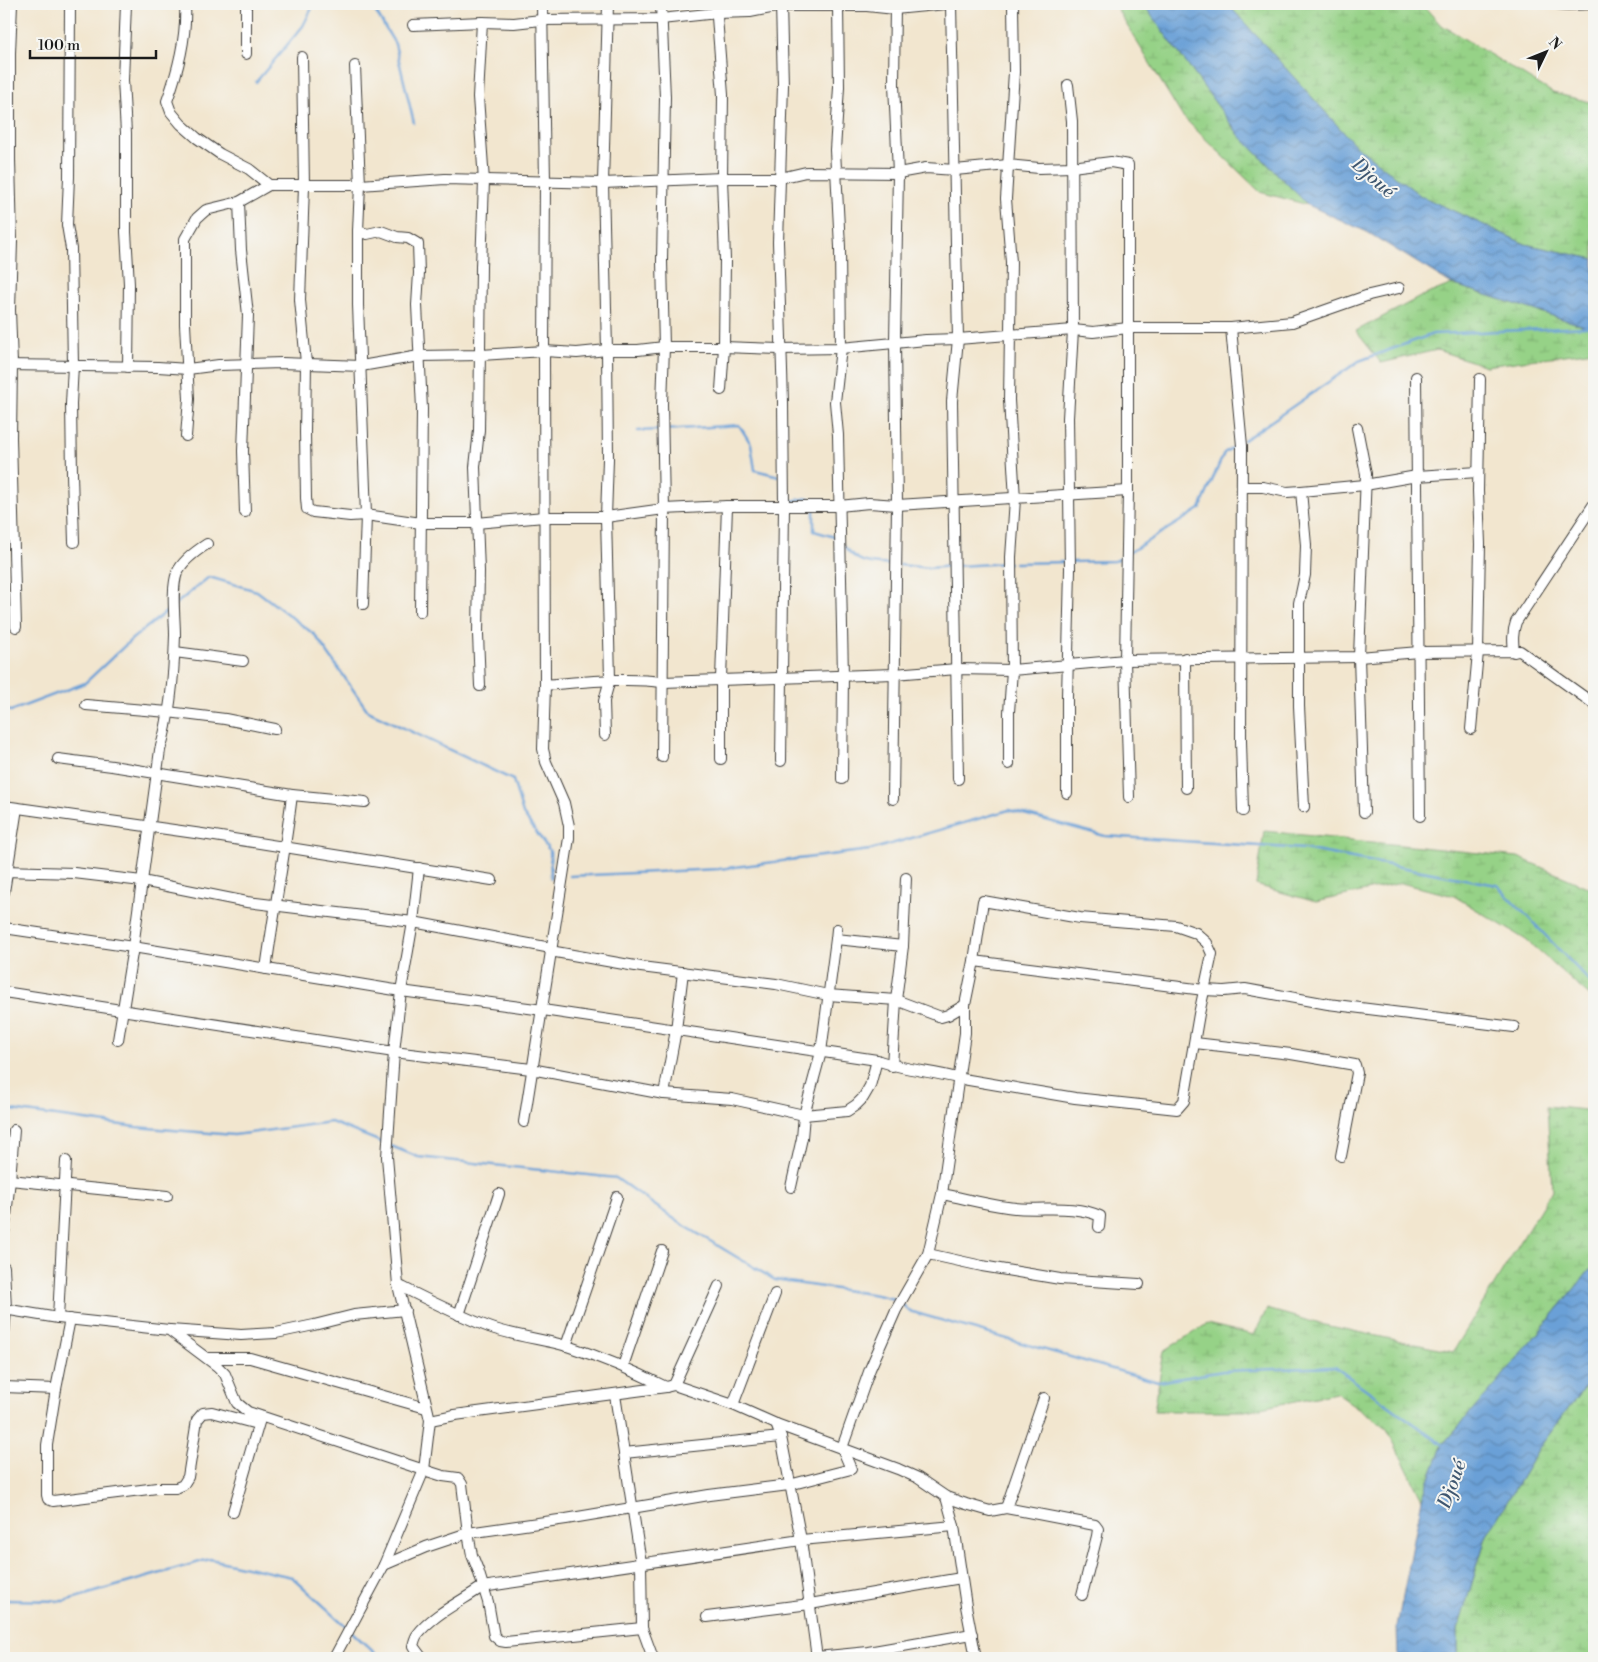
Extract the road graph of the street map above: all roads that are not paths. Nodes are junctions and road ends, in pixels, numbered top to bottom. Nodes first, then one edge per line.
1 (12, 4) edge
2 (70, 4) edge
3 (126, 4) edge
4 (186, 4) edge
5 (246, 4) edge
6 (542, 4) edge
7 (608, 4) edge
8 (661, 4) edge
9 (946, 4) edge
10 (951, 4) edge
11 (1013, 4) edge
12 (1556, 4) edge
13 (1594, 4) edge
14 (781, 5) edge
15 (838, 5) edge
16 (895, 6) edge
17 (717, 8) edge
18 (661, 19) junction
19 (541, 20) junction
20 (608, 20) junction
21 (482, 22) junction
22 (413, 25) dead end
23 (246, 54) dead end
24 (302, 57) dead end
25 (356, 66) dead end
26 (1068, 85) dead end
27 (1008, 165) junction
28 (1072, 167) junction
29 (955, 170) junction
30 (835, 173) junction
31 (898, 173) junction
32 (722, 178) junction
33 (780, 178) junction
34 (664, 180) junction
35 (484, 181) junction
36 (545, 181) junction
37 (604, 183) junction
38 (269, 185) junction
39 (360, 185) junction
40 (304, 186) junction
41 (239, 202) junction
42 (358, 231) junction
43 (1399, 288) dead end
44 (1128, 328) junction
45 (1232, 328) junction
46 (1073, 330) junction
47 (1010, 335) junction
48 (958, 339) junction
49 (895, 342) junction
50 (664, 347) junction
51 (724, 347) junction
52 (841, 348) junction
53 (780, 349) junction
54 (607, 350) junction
55 (544, 351) junction
56 (481, 355) junction
57 (419, 356) junction
58 (306, 363) junction
59 (8, 364) edge
60 (73, 365) junction
61 (246, 365) junction
62 (361, 366) junction
63 (128, 367) junction
64 (188, 369) junction
65 (1416, 377) dead end
66 (1480, 379) dead end
67 (721, 390) dead end
68 (1357, 428) dead end
69 (186, 436) dead end
70 (1478, 472) junction
71 (1417, 476) junction
72 (1364, 485) junction
73 (1242, 487) junction
74 (1128, 491) junction
75 (1301, 491) junction
76 (1068, 496) junction
77 (1015, 499) junction
78 (955, 502) junction
79 (1594, 504) edge
80 (897, 505) junction
81 (727, 506) junction
82 (839, 506) junction
83 (784, 507) junction
84 (664, 509) junction
85 (245, 512) dead end
86 (366, 515) junction
87 (544, 517) junction
88 (606, 517) junction
89 (421, 523) junction
90 (476, 523) junction
91 (74, 542) dead end
92 (207, 544) dead end
93 (363, 604) dead end
94 (420, 612) dead end
95 (16, 627) dead end
96 (175, 652) junction
97 (1418, 652) junction
98 (1478, 652) junction
99 (1514, 652) junction
100 (1359, 657) junction
101 (1185, 658) junction
102 (1299, 658) junction
103 (1242, 659) junction
104 (1125, 660) junction
105 (243, 661) dead end
106 (1068, 666) junction
107 (957, 669) junction
108 (1012, 670) junction
109 (894, 674) junction
110 (842, 675) junction
111 (781, 677) junction
112 (721, 678) junction
113 (610, 679) junction
114 (663, 682) junction
115 (546, 685) junction
116 (480, 686) dead end
117 (1594, 704) edge
118 (86, 705) dead end
119 (168, 712) junction
120 (275, 729) dead end
121 (1471, 729) dead end
122 (605, 735) dead end
123 (662, 757) dead end
124 (58, 759) dead end
125 (720, 759) dead end
126 (781, 761) dead end
127 (1009, 764) dead end
128 (157, 774) junction
129 (842, 779) dead end
130 (958, 779) dead end
131 (1186, 788) dead end
132 (1067, 793) dead end
133 (292, 795) junction
134 (1129, 797) dead end
135 (893, 799) dead end
136 (365, 802) dead end
137 (4, 806) edge
138 (1304, 807) dead end
139 (17, 808) junction
140 (1243, 811) dead end
141 (1364, 812) dead end
142 (1420, 816) dead end
143 (150, 828) junction
144 (286, 848) junction
145 (419, 868) junction
146 (5, 871) edge
147 (906, 878) dead end
148 (492, 880) dead end
149 (142, 881) junction
150 (4, 892) edge
151 (275, 906) junction
152 (413, 922) junction
153 (4, 928) edge
154 (903, 946) junction
155 (133, 947) junction
156 (551, 949) junction
157 (974, 961) junction
158 (266, 969) junction
159 (683, 972) junction
160 (1204, 990) junction
161 (402, 991) junction
162 (4, 992) edge
163 (828, 995) junction
164 (896, 1000) junction
165 (965, 1005) junction
166 (122, 1010) junction
167 (543, 1010) junction
168 (1514, 1027) dead end
169 (676, 1030) junction
170 (118, 1040) dead end
171 (1195, 1043) junction
172 (394, 1052) junction
173 (821, 1052) junction
174 (877, 1060) junction
175 (892, 1066) junction
176 (531, 1069) junction
177 (958, 1078) junction
178 (664, 1094) junction
179 (804, 1115) junction
180 (524, 1122) dead end
181 (14, 1130) dead end
182 (1341, 1156) dead end
183 (66, 1161) dead end
184 (10, 1180) junction
185 (64, 1187) junction
186 (791, 1187) dead end
187 (499, 1194) dead end
188 (942, 1194) junction
189 (166, 1196) dead end
190 (617, 1197) dead end
191 (1099, 1227) dead end
192 (4, 1233) edge
193 (662, 1251) dead end
194 (928, 1254) junction
195 (4, 1267) edge
196 (1139, 1284) dead end
197 (398, 1285) junction
198 (719, 1286) dead end
199 (775, 1294) dead end
200 (5, 1309) edge
201 (405, 1310) junction
202 (459, 1315) junction
203 (58, 1318) junction
204 (70, 1320) junction
205 (169, 1330) junction
206 (4, 1333) edge
207 (566, 1346) junction
208 (208, 1358) junction
209 (623, 1366) junction
210 (670, 1386) junction
211 (4, 1387) edge
212 (56, 1388) junction
213 (615, 1395) junction
214 (1044, 1398) dead end
215 (733, 1405) junction
216 (426, 1408) junction
217 (259, 1420) junction
218 (430, 1420) junction
219 (776, 1424) junction
220 (781, 1437) junction
221 (842, 1448) junction
222 (624, 1453) junction
223 (424, 1470) junction
224 (789, 1485) junction
225 (946, 1497) junction
226 (633, 1508) junction
227 (1006, 1508) junction
228 (233, 1512) dead end
229 (954, 1526) junction
230 (468, 1534) junction
231 (801, 1540) junction
232 (641, 1563) junction
233 (384, 1565) junction
234 (961, 1578) junction
235 (482, 1587) junction
236 (1082, 1595) dead end
237 (810, 1604) junction
238 (707, 1617) dead end
239 (642, 1628) junction
240 (972, 1634) junction
241 (868, 1655) edge
242 (817, 1657) edge
243 (334, 1658) edge
244 (422, 1658) edge
245 (653, 1658) edge
246 (976, 1658) edge

1 - 59 street
2 - 60 street
3 - 63 street
4 - 38 street
5 - 23 street
6 - 19 street
7 - 20 street
8 - 18 street
9 - 16 street
10 - 29 street
11 - 27 street
12 - 13 street
14 - 15 street
14 - 17 street
14 - 33 street
15 - 16 street
15 - 30 street
16 - 31 street
17 - 18 street
17 - 32 street
18 - 20 street
18 - 34 street
19 - 20 street
19 - 21 street
19 - 36 street
20 - 37 street
21 - 22 street
21 - 35 street
24 - 40 street
25 - 39 street
26 - 28 street
27 - 28 street
27 - 29 street
27 - 47 street
28 - 44 street
28 - 46 street
29 - 31 street
29 - 48 street
30 - 31 street
30 - 33 street
30 - 52 street
31 - 49 street
32 - 33 street
32 - 34 street
32 - 51 street
33 - 53 street
34 - 37 street
34 - 50 street
35 - 36 street
35 - 39 street
35 - 56 street
36 - 37 street
36 - 55 street
37 - 54 street
38 - 40 street
38 - 41 street
39 - 40 street
39 - 42 street
40 - 58 street
41 - 61 street
41 - 64 street
42 - 57 street
42 - 62 street
43 - 45 street
44 - 45 street
44 - 46 street
44 - 74 street
45 - 73 street
46 - 47 street
46 - 76 street
47 - 48 street
47 - 77 street
48 - 49 street
48 - 78 street
49 - 52 street
49 - 80 street
50 - 51 street
50 - 54 street
50 - 84 street
51 - 53 street
51 - 67 street
52 - 53 street
52 - 82 street
53 - 83 street
54 - 55 street
54 - 88 street
55 - 56 street
55 - 87 street
56 - 57 street
56 - 90 street
57 - 62 street
57 - 89 street
58 - 61 street
58 - 62 street
58 - 86 street
59 - 60 street
59 - 95 street
60 - 63 street
60 - 91 street
61 - 64 street
61 - 85 street
62 - 86 street
63 - 64 street
64 - 69 street
65 - 71 street
66 - 70 street
68 - 72 street
70 - 71 street
70 - 98 street
71 - 72 street
71 - 97 street
72 - 75 street
72 - 100 street
73 - 75 street
73 - 103 street
74 - 76 street
74 - 104 street
75 - 102 street
76 - 77 street
76 - 106 street
77 - 78 street
77 - 108 street
78 - 80 street
78 - 107 street
79 - 99 street
80 - 82 street
80 - 109 street
81 - 83 street
81 - 84 street
81 - 112 street
82 - 83 street
82 - 110 street
83 - 111 street
84 - 88 street
84 - 114 street
86 - 89 street
86 - 93 street
87 - 88 street
87 - 90 street
87 - 115 street
88 - 113 street
89 - 90 street
89 - 94 street
90 - 116 street
92 - 96 street
96 - 105 street
96 - 119 street
97 - 98 street
97 - 100 street
97 - 142 street
98 - 99 street
98 - 121 street
99 - 117 street
100 - 102 street
100 - 141 street
101 - 103 street
101 - 104 street
101 - 131 street
102 - 103 street
102 - 138 street
103 - 140 street
104 - 106 street
104 - 134 street
106 - 108 street
106 - 132 street
107 - 108 street
107 - 109 street
107 - 130 street
108 - 127 street
109 - 110 street
109 - 135 street
110 - 111 street
110 - 129 street
111 - 112 street
111 - 126 street
112 - 114 street
112 - 125 street
113 - 114 street
113 - 115 street
113 - 122 street
114 - 123 street
115 - 156 street
118 - 119 street
119 - 120 street
119 - 128 street
124 - 128 street
128 - 133 street
128 - 143 street
133 - 136 street
133 - 144 street
137 - 139 street
139 - 143 street
139 - 146 street
143 - 144 street
143 - 149 street
144 - 145 street
144 - 151 street
145 - 148 street
145 - 152 street
146 - 149 street
146 - 150 street
147 - 154 street
149 - 151 street
149 - 155 street
151 - 152 street
151 - 158 street
152 - 156 street
152 - 161 street
153 - 155 street
154 - 163 street
154 - 164 street
155 - 158 street
155 - 166 street
156 - 159 street
156 - 167 street
157 - 160 street
157 - 160 street
157 - 165 street
158 - 161 street
159 - 163 street
159 - 169 street
160 - 168 street
160 - 171 street
161 - 167 street
161 - 172 street
162 - 166 street
163 - 164 street
163 - 173 street
164 - 165 street
164 - 175 street
165 - 177 street
166 - 170 street
166 - 172 street
167 - 169 street
167 - 176 street
169 - 173 street
169 - 178 street
171 - 177 street
171 - 182 street
172 - 176 street
172 - 197 street
173 - 174 street
173 - 179 street
174 - 175 street
174 - 179 street
175 - 177 street
176 - 178 street
176 - 180 street
177 - 188 street
178 - 179 street
179 - 186 street
181 - 184 street
183 - 185 street
184 - 185 street
184 - 192 street
185 - 189 street
185 - 203 street
187 - 202 street
188 - 191 street
188 - 194 street
190 - 207 street
193 - 209 street
194 - 196 street
194 - 221 street
195 - 200 street
197 - 201 street
197 - 202 street
198 - 210 street
199 - 215 street
200 - 203 street
200 - 206 street
201 - 205 street
201 - 216 street
202 - 207 street
203 - 204 street
204 - 205 street
204 - 212 street
205 - 208 street
207 - 209 street
208 - 216 street
208 - 217 street
209 - 210 street
210 - 213 street
210 - 215 street
211 - 212 street
212 - 217 street
213 - 218 street
213 - 222 street
214 - 227 street
215 - 219 street
216 - 218 street
217 - 223 street
217 - 228 street
218 - 223 street
219 - 220 street
219 - 221 street
220 - 222 street
220 - 224 street
221 - 224 street
221 - 225 street
222 - 226 street
223 - 230 street
223 - 233 street
224 - 226 street
224 - 231 street
225 - 227 street
225 - 229 street
226 - 230 street
226 - 232 street
227 - 236 street
229 - 231 street
229 - 234 street
230 - 233 street
230 - 235 street
231 - 232 street
231 - 237 street
232 - 235 street
232 - 239 street
233 - 243 street
234 - 237 street
234 - 240 street
235 - 239 street
235 - 244 street
237 - 238 street
237 - 242 street
239 - 245 street
240 - 241 street
240 - 246 street
241 - 242 street

